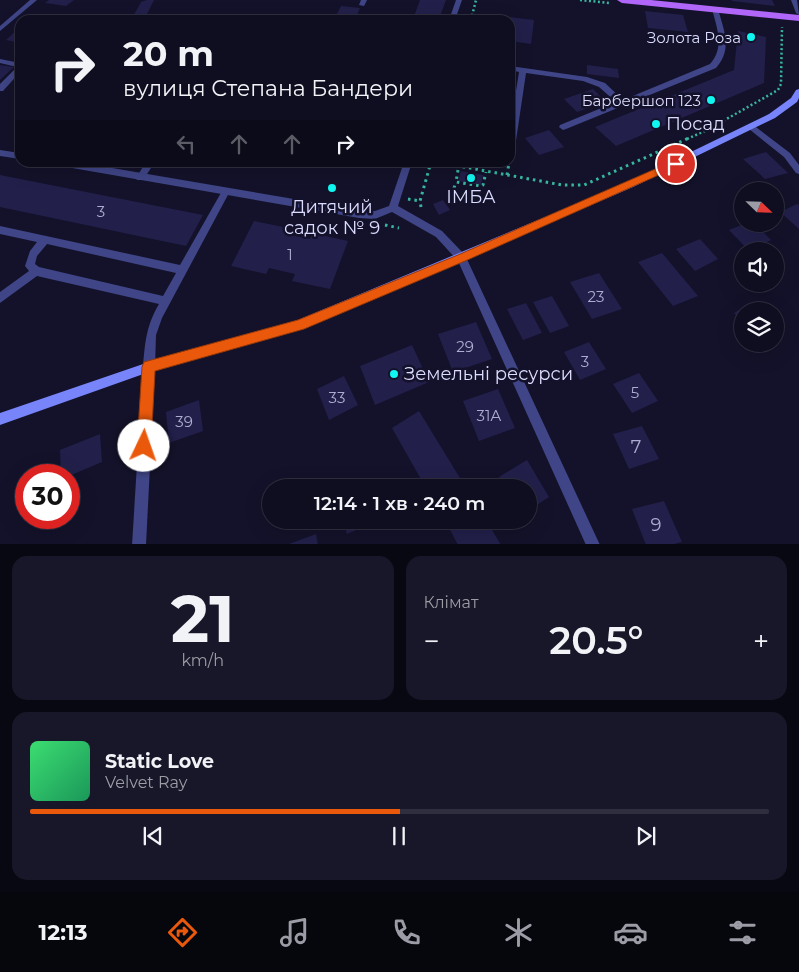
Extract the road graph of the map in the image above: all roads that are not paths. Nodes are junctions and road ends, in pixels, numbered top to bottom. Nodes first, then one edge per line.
1 (34, 0) edge
2 (459, 0) edge
3 (622, 0) edge
4 (794, 0) edge
5 (671, 2) edge
6 (715, 9) junction
7 (799, 13) edge
8 (16, 15) edge
9 (454, 15) edge
10 (15, 16) edge
11 (799, 18) edge
12 (0, 29) edge
13 (0, 61) edge
14 (15, 66) edge
15 (515, 69) edge
16 (523, 70) junction
17 (15, 72) edge
18 (0, 88) edge
19 (799, 92) edge
20 (622, 103) junction
21 (515, 122) edge
22 (563, 127) dead end
23 (752, 127) junction
24 (0, 153) edge
25 (15, 155) edge
26 (82, 167) edge
27 (148, 167) edge
28 (406, 167) edge
29 (799, 171) edge
30 (140, 178) junction
31 (225, 193) junction
32 (393, 208) junction
33 (0, 230) edge
34 (45, 240) junction
35 (462, 258) junction
36 (184, 270) junction
37 (36, 271) junction
38 (0, 298) edge
39 (166, 301) junction
40 (148, 367) junction
41 (0, 419) edge
42 (139, 544) edge
43 (593, 544) edge

1 - 8 street
2 - 9 street
3 - 5 main road
4 - 7 street
5 - 6 main road
6 - 11 main road
6 - 20 street
10 - 12 street
13 - 14 street
15 - 16 street
16 - 20 street
16 - 21 street
17 - 18 street
19 - 23 street
20 - 22 street
23 - 29 street
23 - 35 street
24 - 25 street
26 - 30 street
27 - 30 street
28 - 32 street
30 - 31 street
31 - 32 street
31 - 36 street
32 - 35 street
33 - 34 street
34 - 36 street
34 - 37 street
35 - 40 street
35 - 43 street
36 - 39 street
37 - 38 street
37 - 39 street
39 - 40 street
40 - 41 street
40 - 42 street

